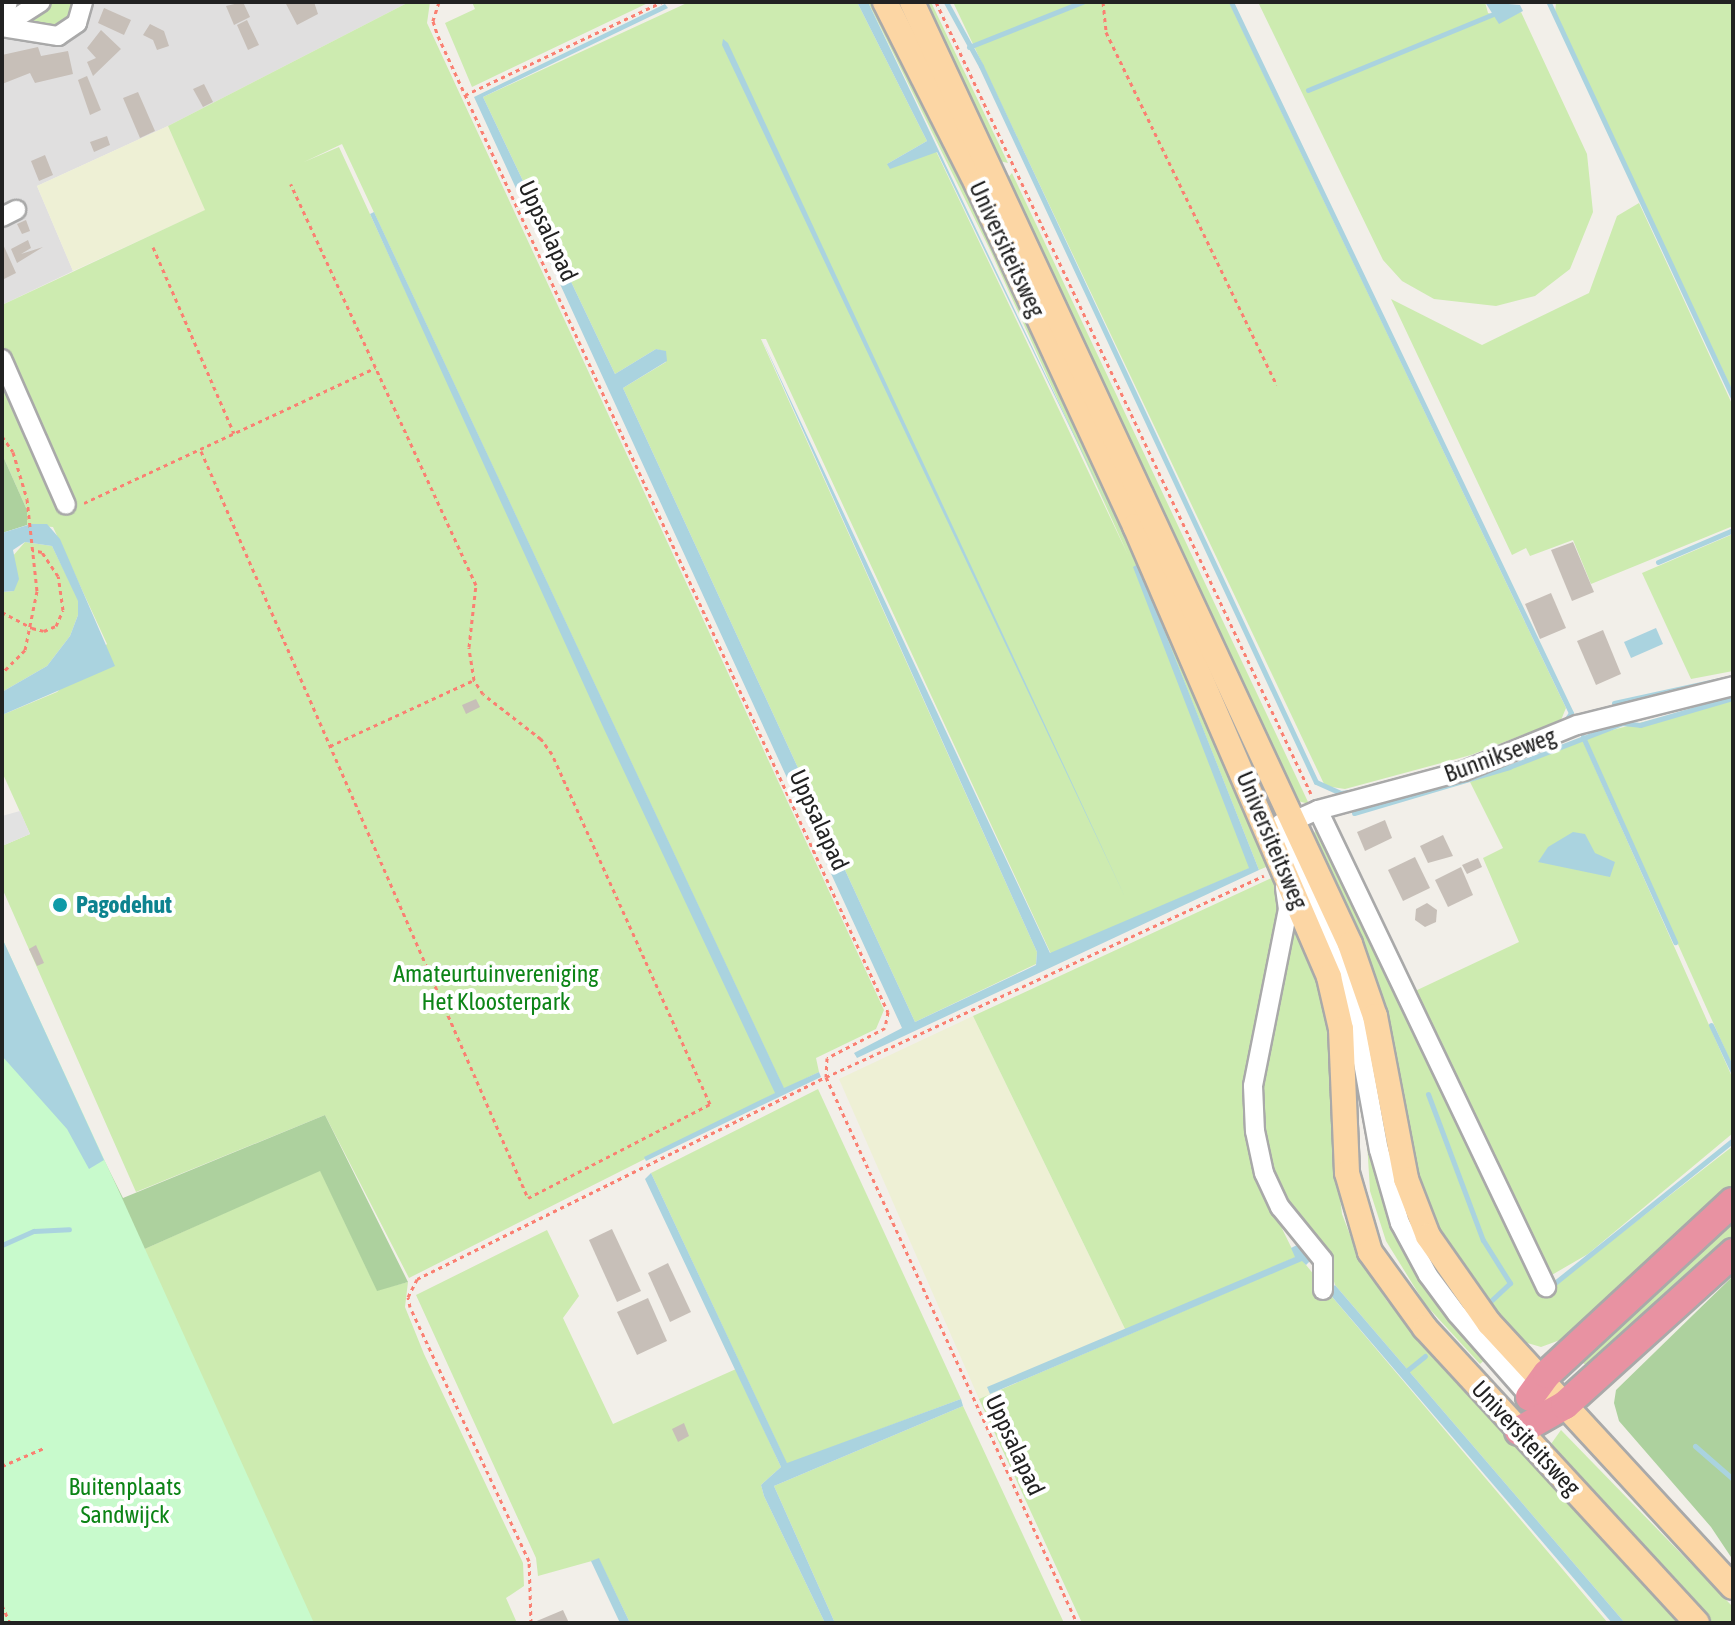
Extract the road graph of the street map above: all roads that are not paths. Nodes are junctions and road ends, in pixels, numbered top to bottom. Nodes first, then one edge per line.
1 (8, 2) edge
2 (41, 2) edge
3 (83, 2) edge
4 (885, 2) edge
5 (901, 2) edge
6 (912, 2) edge
7 (2, 27) edge
8 (2, 359) edge
9 (66, 505) road end
10 (1733, 686) edge
11 (1318, 810) junction
12 (1282, 826) junction
13 (1292, 862) junction
14 (1733, 1202) edge
15 (1733, 1253) edge
16 (1546, 1287) dead end
17 (1323, 1290) dead end
18 (1536, 1388) junction
19 (1565, 1405) junction
20 (1519, 1431) junction
21 (1733, 1587) edge
22 (1697, 1623) edge

1 - 7 street
2 - 7 street
3 - 7 street
4 - 12 main road, Universiteitsweg
5 - 12 street, Universiteitsweg
6 - 12 main road, Universiteitsweg
8 - 9 street
10 - 11 street, Bunnikseweg
11 - 12 street, Bunnikseweg
11 - 16 street
12 - 13 main road, Universiteitsweg
13 - 17 street
13 - 18 main road, Universiteitsweg
13 - 20 main road, Universiteitsweg
14 - 18 highway
15 - 19 highway
18 - 19 main road, Universiteitsweg
18 - 20 main road
19 - 20 highway
19 - 21 main road, Universiteitsweg
20 - 22 main road, Universiteitsweg

